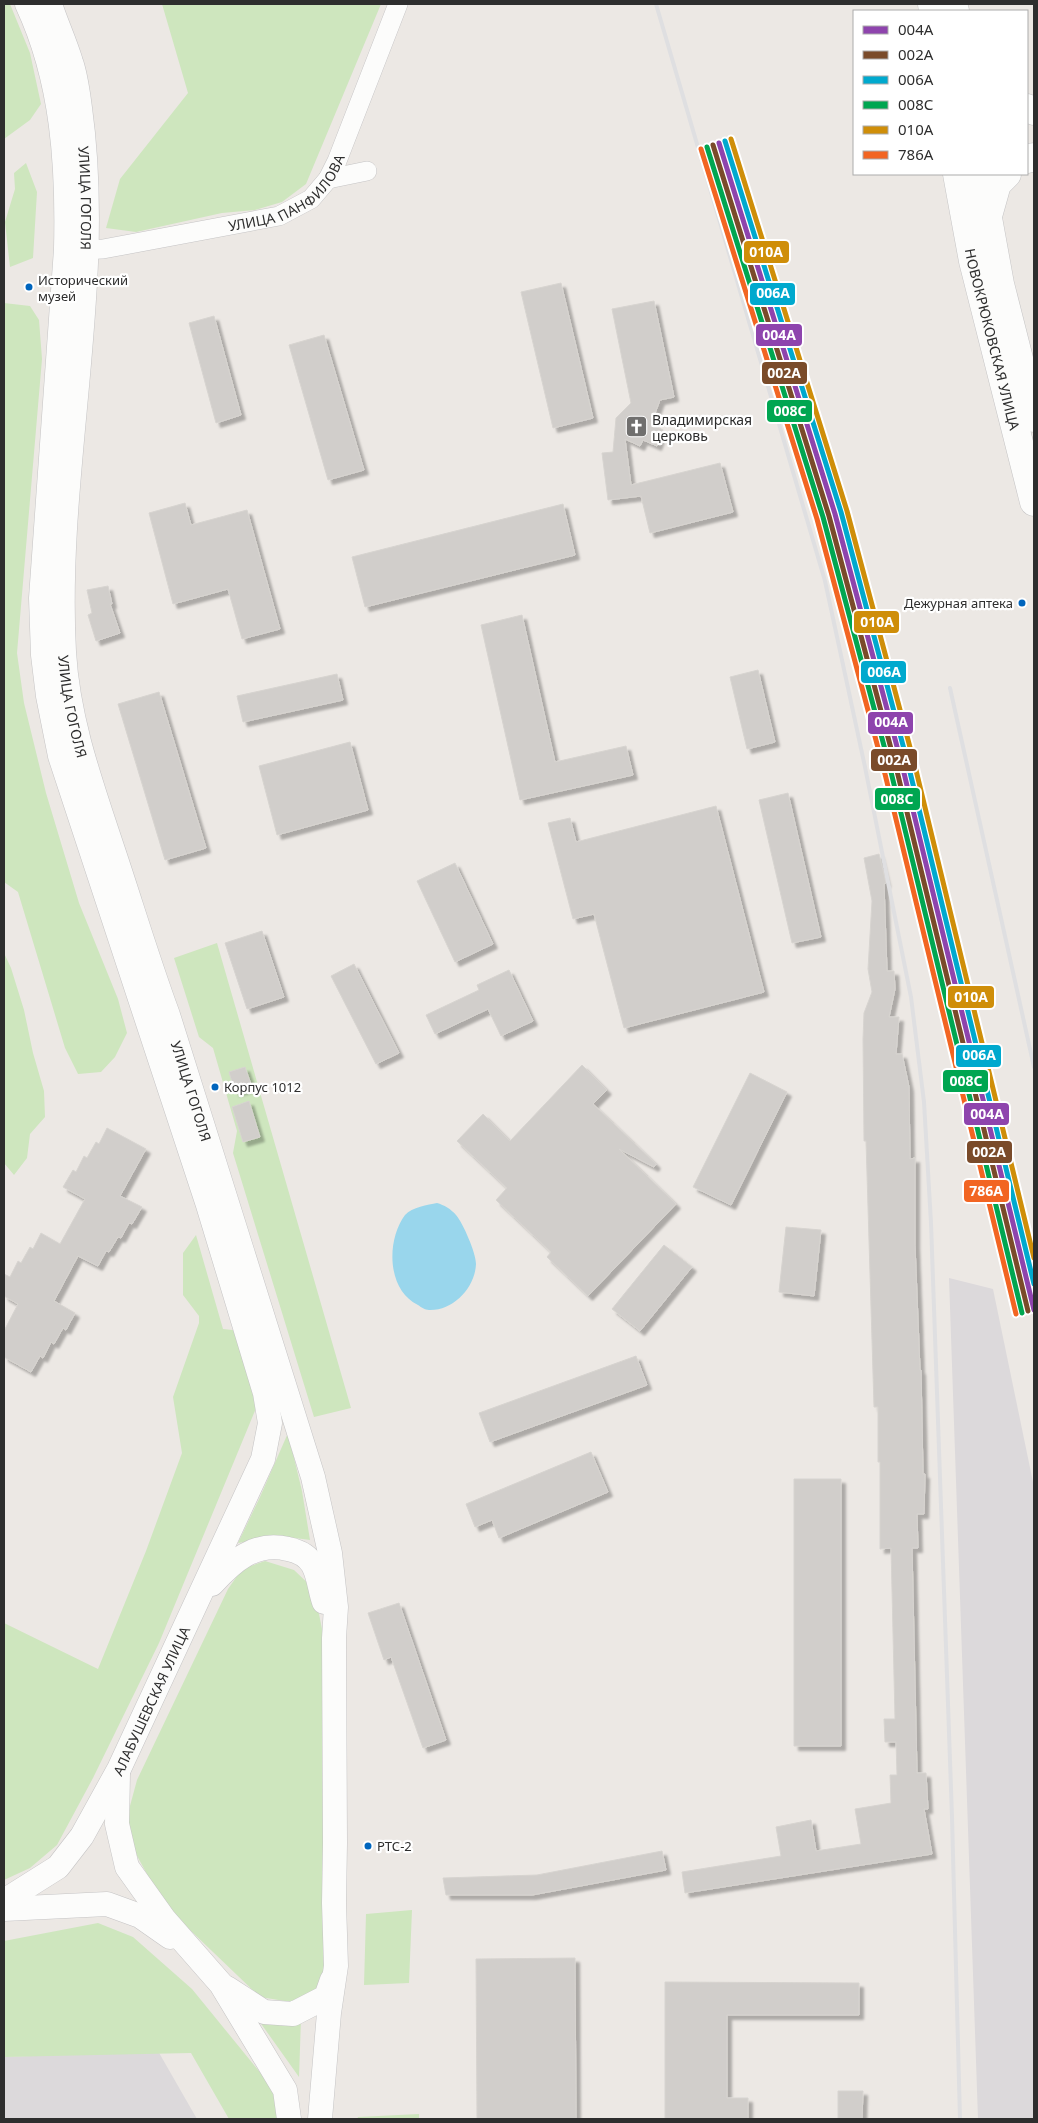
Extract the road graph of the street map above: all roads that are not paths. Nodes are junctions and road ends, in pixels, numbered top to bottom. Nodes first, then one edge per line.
1 (27, 4) edge
2 (50, 4) edge
3 (398, 4) edge
4 (367, 171) dead end
5 (957, 175) edge
6 (980, 175) edge
7 (1006, 175) edge
8 (328, 179) junction
9 (988, 217) junction
10 (76, 250) junction
11 (1034, 418) edge
12 (1034, 502) edge
13 (284, 1381) joint
14 (200, 1597) junction
15 (334, 1638) junction
16 (119, 1769) junction
17 (4, 1901) edge
18 (4, 1909) edge
19 (193, 1953) junction
20 (336, 1966) junction
21 (221, 1984) junction
22 (289, 2119) edge
23 (320, 2119) edge

1 - 10 street, УЛИЦА ГОГОЛЯ
2 - 10 street, УЛИЦА ГОГОЛЯ
3 - 8 street, УЛИЦА ПАНФИЛОВА
4 - 8 street
5 - 12 main road, НОВОКРЮКОВСКАЯ УЛИЦА
6 - 9 main road, НОВОКРЮКОВСКАЯ УЛИЦА
7 - 9 main road
8 - 10 street, УЛИЦА ПАНФИЛОВА
9 - 11 main road, НОВОКРЮКОВСКАЯ УЛИЦА
10 - 13 street, УЛИЦА ГОГОЛЯ
10 - 14 street, АЛАБУШЕВСКАЯ УЛИЦА
13 - 15 street, АЛАБУШЕВСКАЯ УЛИЦА
14 - 15 street, АЛАБУШЕВСКАЯ УЛИЦА
14 - 16 street, АЛАБУШЕВСКАЯ УЛИЦА
15 - 20 street, АЛАБУШЕВСКАЯ УЛИЦА
16 - 17 street
16 - 19 street, АЛАБУШЕВСКАЯ УЛИЦА
18 - 19 street
19 - 21 street, АЛАБУШЕВСКАЯ УЛИЦА
20 - 21 street, АЛАБУШЕВСКАЯ УЛИЦА
20 - 23 street, АЛАБУШЕВСКАЯ УЛИЦА
21 - 22 street, АЛАБУШЕВСКАЯ УЛИЦА

